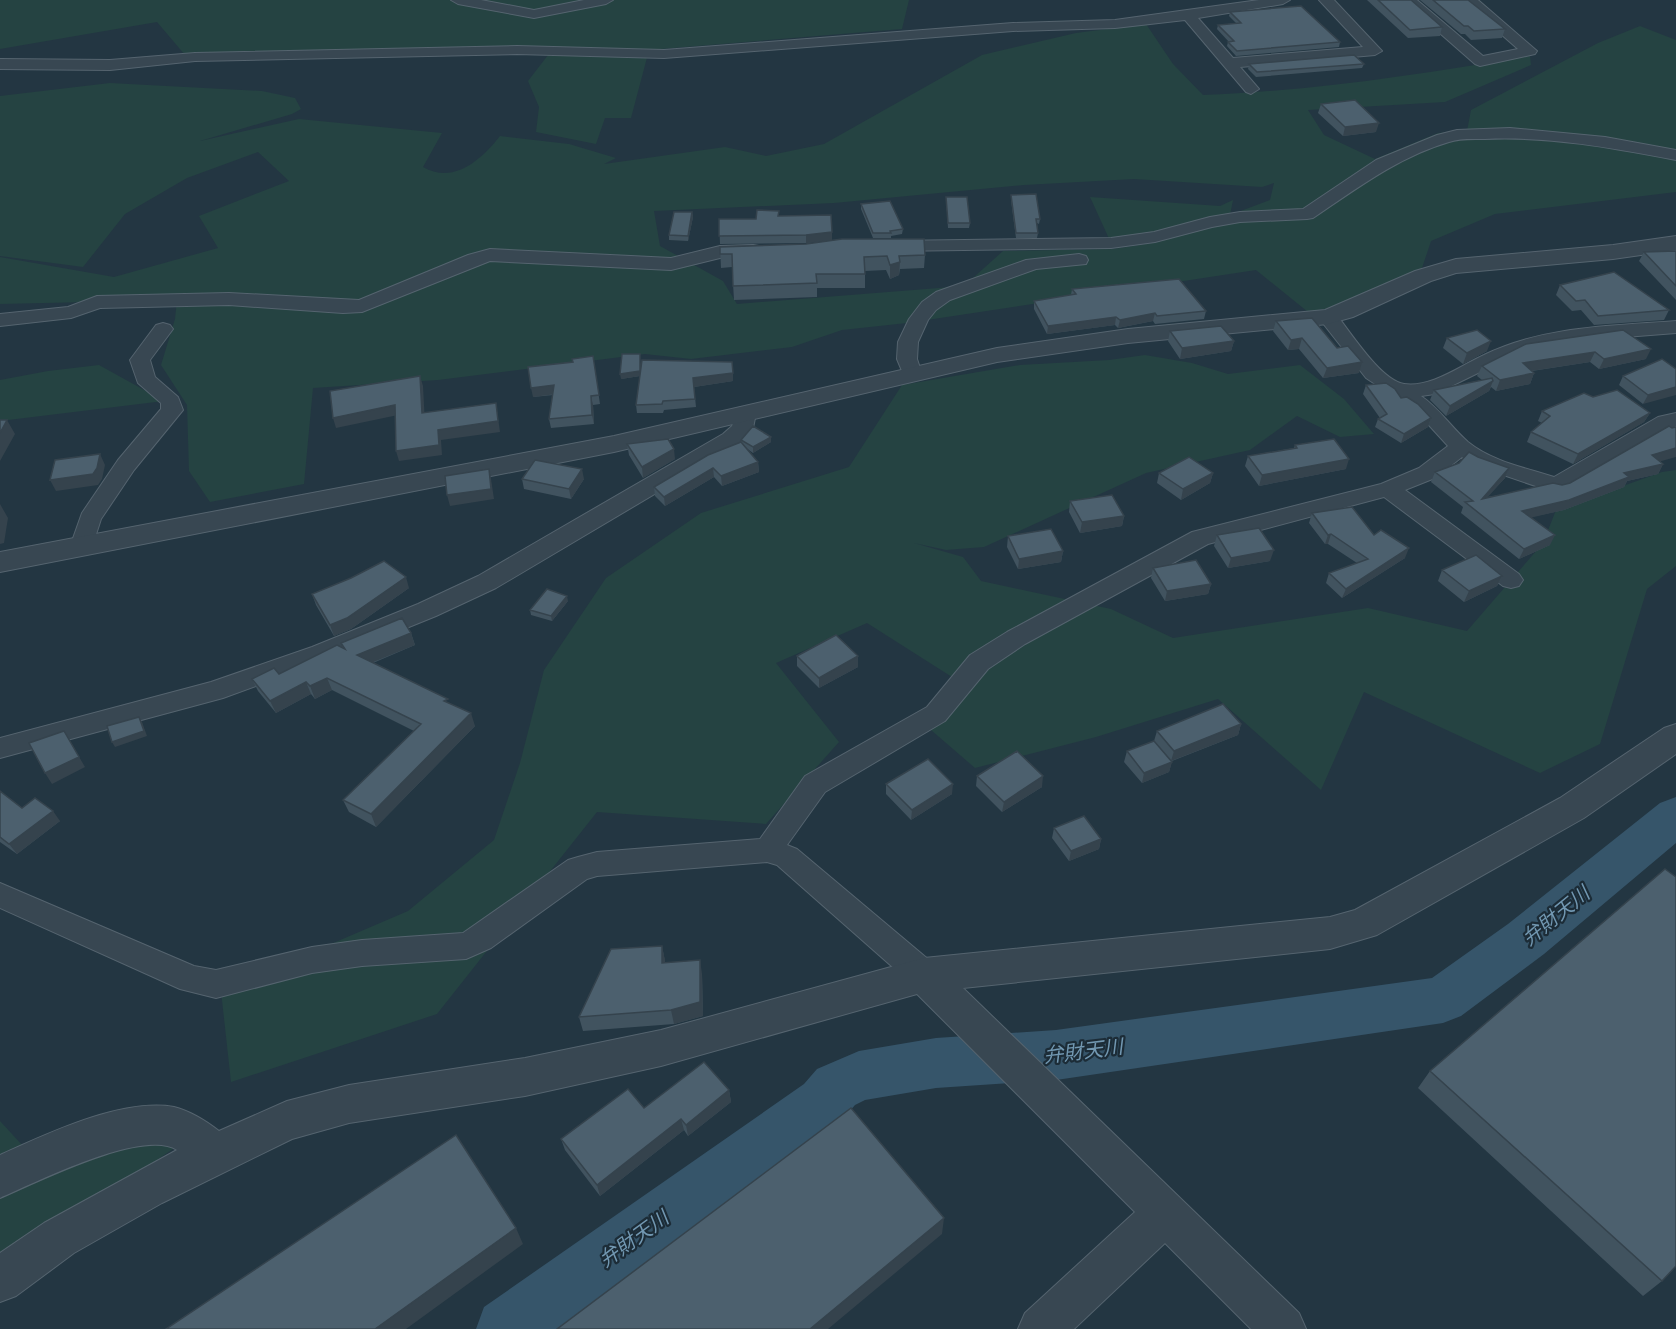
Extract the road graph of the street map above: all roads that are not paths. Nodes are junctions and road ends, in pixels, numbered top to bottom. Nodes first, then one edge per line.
1 (458, 0) edge
2 (606, 0) edge
3 (1283, 0) edge
4 (1326, 0) edge
5 (1409, 0) edge
6 (1469, 0) edge
7 (1188, 15) junction
8 (1230, 63) junction
9 (0, 64) edge
10 (20, 64) junction
11 (0, 72) edge
12 (1251, 88) dead end
13 (1676, 155) edge
14 (1104, 243) junction
15 (1676, 243) edge
16 (870, 245) edge
17 (768, 250) edge
18 (1328, 317) junction
19 (0, 320) edge
20 (163, 328) dead end
21 (1672, 331) edge
22 (912, 374) junction
23 (1398, 390) junction
24 (745, 413) junction
25 (1676, 419) edge
26 (1461, 447) junction
27 (1388, 489) junction
28 (83, 544) junction
29 (0, 562) edge
30 (1511, 580) dead end
31 (1676, 737) edge
32 (0, 748) edge
33 (768, 850) junction
34 (0, 895) edge
35 (924, 975) junction
36 (216, 1153) junction
37 (0, 1177) edge
38 (1166, 1213) junction
39 (0, 1280) edge
40 (1041, 1329) edge
41 (1283, 1329) edge

1 - 2 street
3 - 7 street
4 - 8 street
5 - 6 street
7 - 8 street
7 - 10 street
8 - 12 street
9 - 10 street
10 - 11 street
13 - 14 street
14 - 16 street
14 - 22 street
15 - 18 street
17 - 19 street
18 - 22 street
18 - 23 street
20 - 28 street
21 - 23 street
22 - 24 street
23 - 26 street
24 - 28 street
24 - 32 street
25 - 26 street
26 - 27 street
27 - 30 street
27 - 33 street
28 - 29 street
31 - 35 street
33 - 34 street
33 - 35 street
35 - 36 street
35 - 38 street
36 - 37 street
36 - 39 street
38 - 40 street
38 - 41 street

